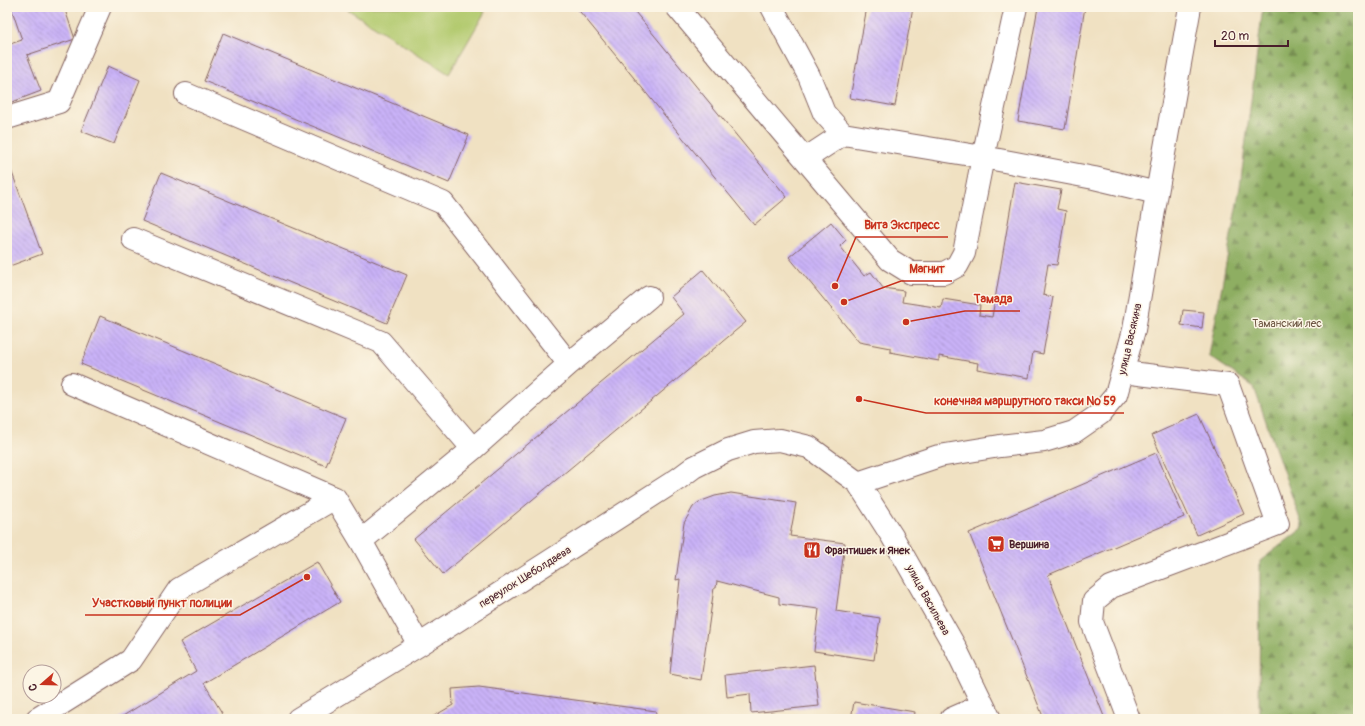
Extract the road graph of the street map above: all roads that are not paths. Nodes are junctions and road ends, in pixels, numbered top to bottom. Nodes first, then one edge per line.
1 (100, 7) edge
2 (677, 7) edge
3 (772, 7) edge
4 (1016, 7) edge
5 (1190, 7) edge
6 (186, 94) dead end
7 (7, 118) edge
8 (843, 134) junction
9 (983, 157) junction
10 (805, 159) junction
11 (1157, 193) junction
12 (133, 239) dead end
13 (649, 298) dead end
14 (569, 364) junction
15 (1122, 372) junction
16 (72, 384) dead end
17 (754, 442) joint
18 (473, 449) junction
19 (858, 483) junction
20 (335, 498) junction
21 (361, 541) junction
22 (418, 644) junction
23 (987, 712) edge
24 (37, 719) edge
25 (298, 719) edge
26 (951, 719) edge
27 (1129, 719) edge

1 - 7 street
2 - 10 street
3 - 8 street
4 - 9 street
5 - 11 street, улица Васякина
6 - 14 street
8 - 9 street
8 - 10 street
9 - 10 street
9 - 11 street
11 - 15 street, улица Васякина
12 - 18 street
13 - 14 street
14 - 18 street
15 - 19 street, улица Васякина
15 - 27 street
16 - 20 street
17 - 19 street, улица Васильева
17 - 22 street, переулок Шеболдаева
18 - 21 street
19 - 23 street, улица Васильева
20 - 21 street
20 - 24 street
21 - 22 street
22 - 25 street, переулок Шеболдаева
23 - 26 street

